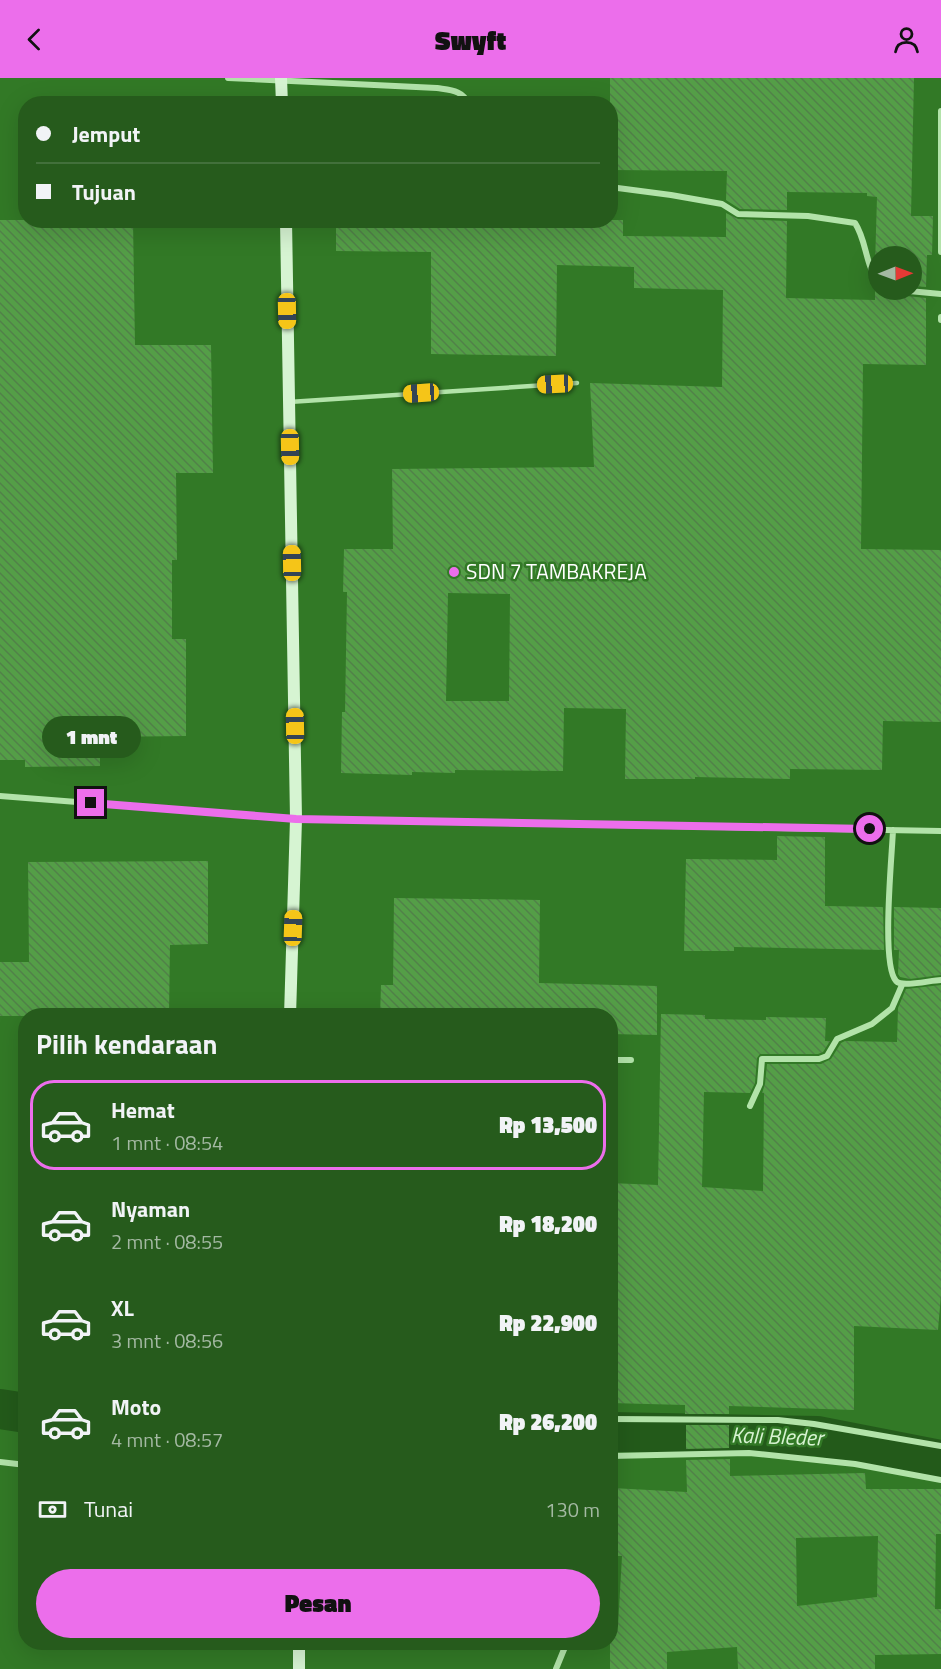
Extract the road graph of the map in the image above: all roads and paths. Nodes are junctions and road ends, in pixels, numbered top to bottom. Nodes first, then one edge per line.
1 (228, 78) edge
2 (281, 79) edge
3 (282, 96) edge
4 (463, 96) edge
5 (941, 111) edge
6 (618, 188) edge
7 (286, 228) edge
8 (941, 252) edge
9 (868, 256) edge
10 (922, 292) edge
11 (941, 294) edge
12 (577, 383) dead end
13 (289, 402) junction
14 (0, 796) edge
15 (296, 819) junction
16 (893, 830) junction
17 (941, 831) edge
18 (941, 980) edge
19 (902, 984) junction
20 (290, 1008) edge
21 (618, 1060) edge
22 (631, 1060) dead end
23 (750, 1106) dead end
24 (618, 1419) edge
25 (941, 1446) edge
26 (618, 1456) edge
27 (0, 1462) edge
28 (18, 1464) edge
29 (941, 1480) edge
30 (299, 1650) edge
31 (564, 1650) edge
32 (299, 1669) edge
33 (556, 1669) edge

1 - 2 street
2 - 3 street
2 - 4 street
5 - 8 street
6 - 9 street
7 - 13 street
10 - 11 street
12 - 13 lane
13 - 15 street
14 - 15 street
15 - 16 street
15 - 20 street
16 - 17 street
16 - 19 street
18 - 19 street
19 - 23 street
21 - 22 street
24 - 25 street
26 - 29 street
27 - 28 street
30 - 32 street
31 - 33 street

